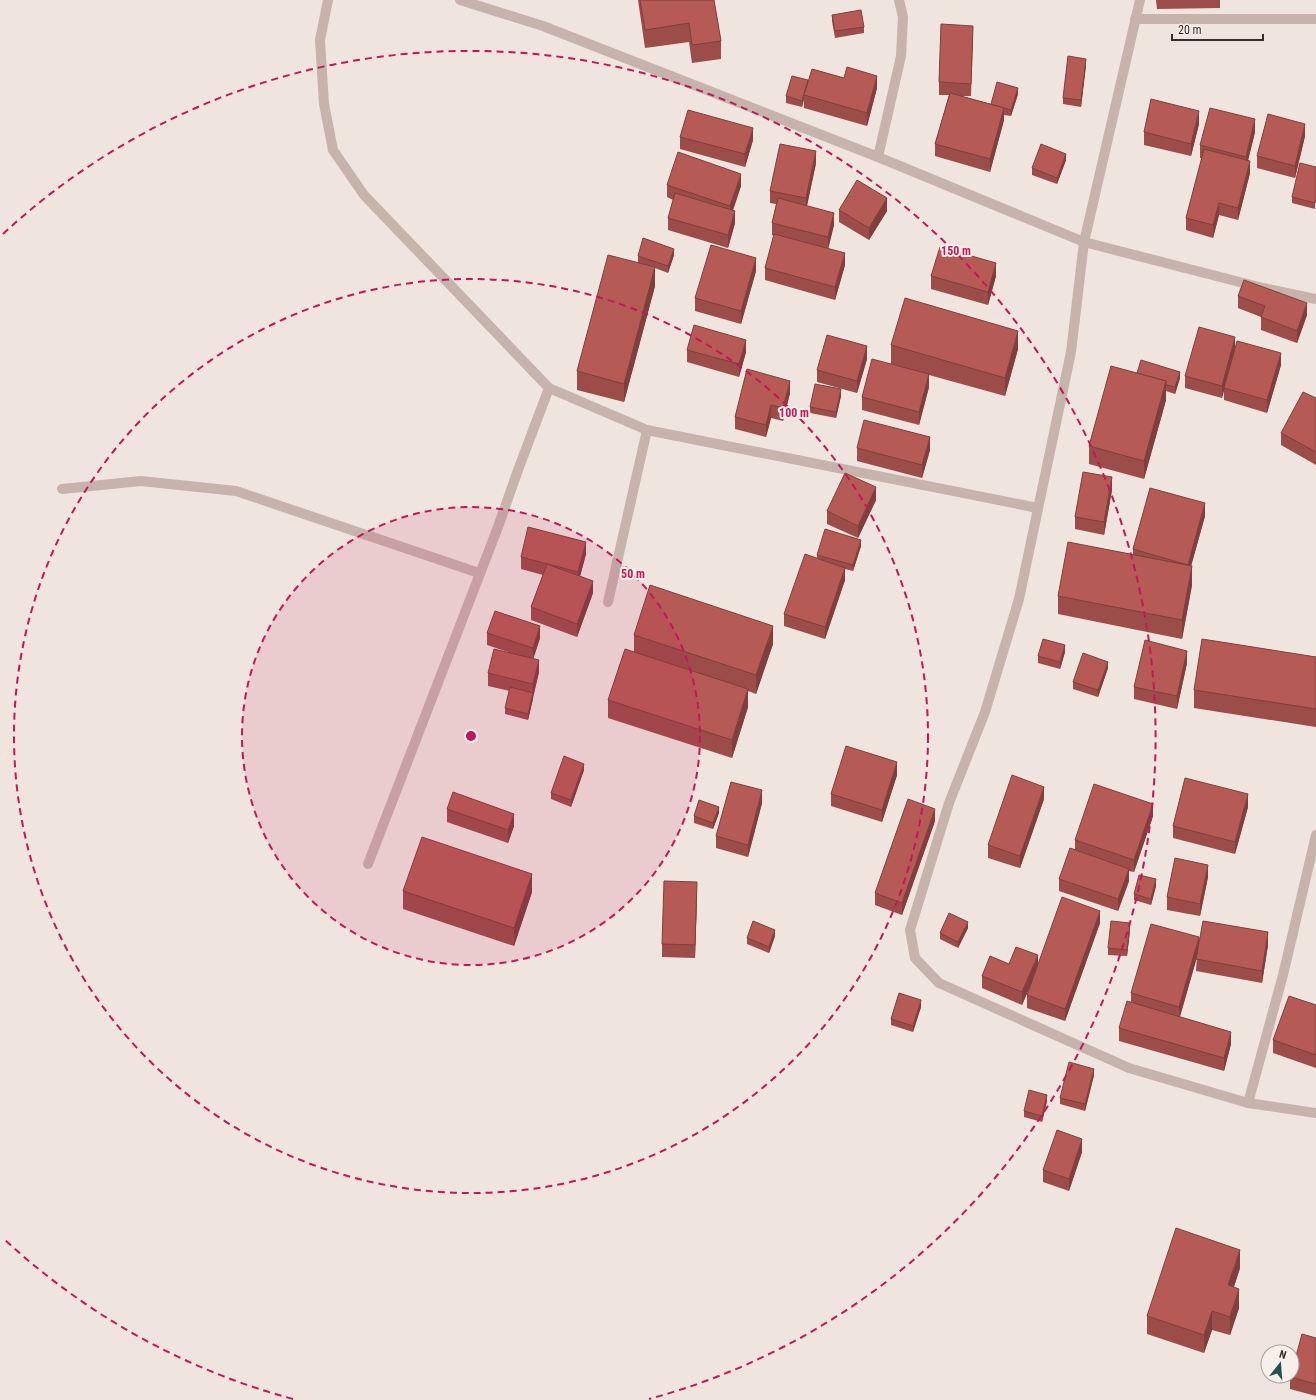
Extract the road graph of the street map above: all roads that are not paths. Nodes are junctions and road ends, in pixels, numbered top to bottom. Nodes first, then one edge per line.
1 (328, 0) edge
2 (460, 0) edge
3 (899, 0) edge
4 (1140, 0) edge
5 (1316, 19) edge
6 (1135, 20) junction
7 (878, 157) junction
8 (1084, 242) junction
9 (1316, 299) edge
10 (549, 388) junction
11 (647, 430) junction
12 (62, 489) dead end
13 (1038, 508) junction
14 (479, 574) junction
15 (608, 602) dead end
16 (1316, 835) edge
17 (368, 864) dead end
18 (1248, 1102) junction
19 (1316, 1113) edge

1 - 10 street
2 - 7 street
3 - 7 street
4 - 6 street
5 - 6 street
6 - 8 street
7 - 8 street
8 - 9 street
8 - 13 street
10 - 11 street
10 - 14 street
11 - 13 street
11 - 15 street
12 - 14 street
13 - 18 street
14 - 17 street
16 - 18 street
18 - 19 street

